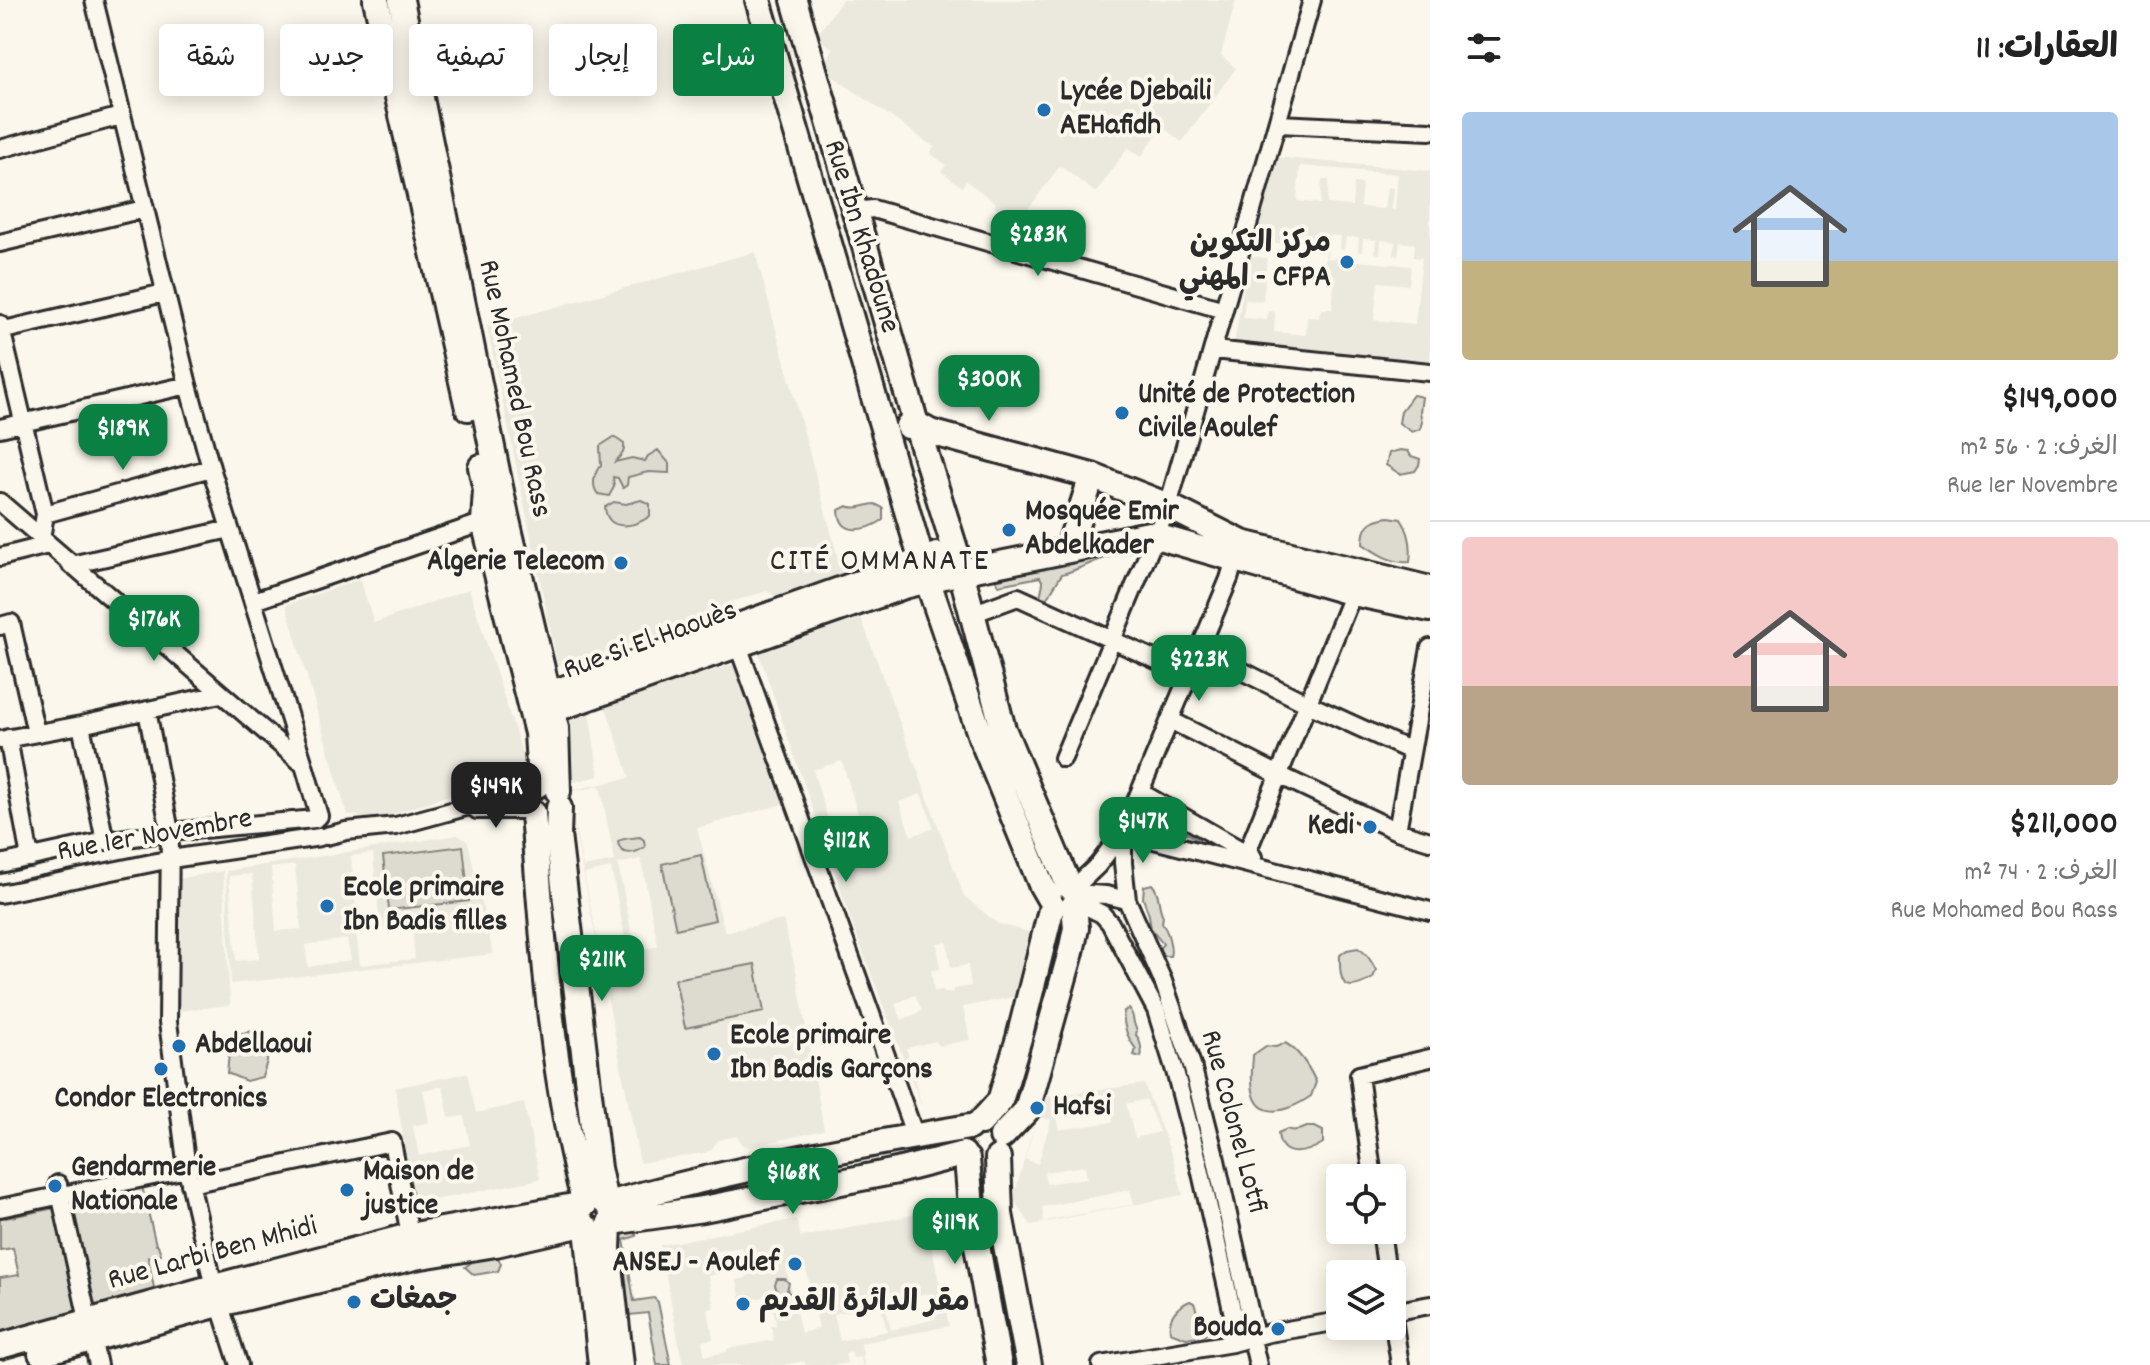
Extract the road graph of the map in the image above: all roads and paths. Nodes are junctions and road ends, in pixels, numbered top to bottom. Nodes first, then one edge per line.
1 (94, 0) edge
2 (376, 0) edge
3 (401, 0) edge
4 (758, 0) edge
5 (794, 0) edge
6 (1312, 0) edge
7 (121, 116) junction
8 (1278, 124) junction
9 (1430, 131) edge
10 (0, 149) edge
11 (144, 209) junction
12 (855, 211) junction
13 (821, 220) junction
14 (0, 243) edge
15 (164, 293) junction
16 (1224, 310) junction
17 (0, 329) edge
18 (1213, 350) junction
19 (1430, 372) edge
20 (188, 385) junction
21 (909, 398) junction
22 (877, 405) junction
23 (24, 423) junction
24 (916, 424) junction
25 (0, 428) edge
26 (886, 432) junction
27 (211, 468) junction
28 (1092, 476) junction
29 (0, 502) edge
30 (1168, 506) junction
31 (45, 514) junction
32 (495, 519) junction
33 (230, 529) junction
34 (1156, 536) junction
35 (45, 542) junction
36 (1068, 550) junction
37 (1239, 551) junction
38 (0, 557) edge
39 (957, 561) junction
40 (71, 565) junction
41 (924, 570) junction
42 (1430, 589) edge
43 (1353, 593) junction
44 (254, 601) junction
45 (1430, 609) edge
46 (972, 614) junction
47 (0, 626) edge
48 (735, 636) junction
49 (1113, 639) junction
50 (1430, 648) edge
51 (1200, 650) junction
52 (1189, 675) junction
53 (220, 694) junction
54 (1308, 704) junction
55 (540, 706) junction
56 (147, 710) junction
57 (1170, 720) junction
58 (81, 725) junction
59 (36, 733) junction
60 (992, 733) junction
61 (4, 739) edge
62 (1411, 751) junction
63 (1063, 758) dead end
64 (304, 765) junction
65 (1279, 775) junction
66 (1140, 792) junction
67 (542, 799) junction
68 (321, 817) junction
69 (193, 830) junction
70 (346, 831) junction
71 (1397, 831) junction
72 (170, 832) junction
73 (1123, 832) junction
74 (323, 836) junction
75 (105, 841) junction
76 (1430, 841) edge
77 (193, 857) junction
78 (30, 858) junction
79 (1245, 858) junction
80 (171, 859) junction
81 (0, 864) edge
82 (0, 894) edge
83 (1127, 900) junction
84 (1071, 902) junction
85 (1430, 911) edge
86 (582, 1036) junction
87 (553, 1039) junction
88 (1430, 1058) edge
89 (975, 1125) junction
90 (915, 1136) junction
91 (1000, 1147) junction
92 (965, 1157) junction
93 (1216, 1160) junction
94 (1199, 1164) junction
95 (1371, 1164) edge
96 (776, 1165) junction
97 (189, 1176) junction
98 (60, 1190) junction
99 (783, 1194) junction
100 (0, 1208) edge
101 (1000, 1214) junction
102 (598, 1216) junction
103 (972, 1219) junction
104 (412, 1246) junction
105 (217, 1295) junction
106 (1430, 1305) edge
107 (1406, 1309) edge
108 (1326, 1323) edge
109 (91, 1331) junction
110 (1246, 1340) junction
111 (1396, 1340) edge
112 (0, 1346) edge
113 (45, 1359) edge
114 (0, 1362) edge
115 (98, 1365) edge
116 (239, 1365) edge
117 (601, 1365) edge
118 (621, 1365) edge
119 (999, 1365) edge
120 (1029, 1365) edge
121 (1101, 1365) edge
122 (1258, 1365) edge
123 (1400, 1365) edge

1 - 7 street
2 - 32 street, Rue Mohamed Bou Rass
3 - 32 street, Rue Mohamed Bou Rass
4 - 13 street, Rue Ibn Khadoune
5 - 12 street, Rue Ibn Khadoune
6 - 8 street
7 - 10 street
7 - 11 street
8 - 9 street
8 - 16 street
11 - 14 street
11 - 15 street
12 - 13 street
12 - 16 street
12 - 21 street, Rue Ibn Khadoune
13 - 22 street, Rue Ibn Khadoune
15 - 17 street
15 - 20 street
16 - 18 street
17 - 23 street
18 - 19 street
18 - 30 street
20 - 23 street
20 - 27 street
21 - 22 street
21 - 24 street, Rue Ibn Khadoune
22 - 26 street, Rue Ibn Khadoune
23 - 25 street
23 - 31 street
24 - 26 street
24 - 28 street
24 - 39 street, Rue Ibn Khadoune
26 - 41 street, Rue Ibn Khadoune
27 - 31 street
27 - 33 street
28 - 30 street
28 - 36 street
29 - 35 street
30 - 34 street
30 - 37 street
31 - 35 street
32 - 44 street
32 - 55 street, Rue Mohamed Bou Rass
33 - 40 street
33 - 44 street
34 - 36 street, Rue Si El Haouès
34 - 37 street
34 - 49 street
35 - 38 street
35 - 40 street
36 - 39 street, Rue Si El Haouès
37 - 42 street
37 - 43 street
37 - 51 street, Rue Colonel Lotfi
39 - 41 street, Rue Si El Haouès
39 - 46 street, Rue Ibn Khadoune
40 - 53 street
41 - 48 street, Rue Si El Haouès
41 - 60 street, Rue Ibn Khadoune
43 - 45 street
43 - 54 street
44 - 64 street
46 - 49 street
46 - 60 street, Rue Ibn Khadoune
47 - 59 street
48 - 55 street, Rue Si El Haouès
48 - 90 street
49 - 52 street
49 - 63 street
50 - 62 street
51 - 52 street, Rue Colonel Lotfi
51 - 54 street
52 - 57 street, Rue Colonel Lotfi
53 - 56 street
53 - 64 street
54 - 62 street
54 - 65 street
55 - 67 street, Rue Mohamed Bou Rass
56 - 58 street
56 - 72 street
57 - 65 street
57 - 66 street, Rue Colonel Lotfi
58 - 59 street
58 - 75 street
59 - 61 street
60 - 84 street, Rue Ibn Khadoune
61 - 78 street
62 - 71 street
64 - 68 street
65 - 71 street
65 - 79 street
66 - 73 street, Rue Colonel Lotfi
66 - 79 street
67 - 70 street
67 - 86 street, Rue Mohamed Bou Rass
67 - 87 street, Rue Mohamed Bou Rass
68 - 69 street, Rue 1er Novembre
68 - 70 street
68 - 74 street
69 - 72 street, Rue 1er Novembre
69 - 77 street
70 - 74 street, Rue 1er Novembre
71 - 76 street
72 - 75 street, Rue 1er Novembre
72 - 80 street
73 - 79 street
73 - 83 street, Rue Colonel Lotfi
73 - 84 street
74 - 77 street, Rue 1er Novembre
75 - 78 street, Rue 1er Novembre
77 - 80 street, Rue 1er Novembre
78 - 81 street, Rue 1er Novembre
79 - 85 street
80 - 82 street, Rue 1er Novembre
80 - 97 street
83 - 84 street
83 - 93 street, Rue Colonel Lotfi
84 - 89 street
84 - 91 street
84 - 94 street, Rue Colonel Lotfi
86 - 87 street
86 - 102 street, Rue Mohamed Bou Rass
87 - 102 street, Rue Mohamed Bou Rass
88 - 95 street
89 - 90 street, Rue Larbi Ben Mhidi
89 - 91 street
89 - 92 street
90 - 96 street, Rue Larbi Ben Mhidi
91 - 92 street
91 - 101 street
92 - 99 street, Rue Larbi Ben Mhidi
92 - 103 street
93 - 94 street
93 - 110 street, Rue Colonel Lotfi
94 - 110 street, Rue Colonel Lotfi
96 - 99 street
96 - 102 street, Rue Larbi Ben Mhidi
97 - 98 street
97 - 104 street
97 - 105 street
98 - 100 street
98 - 109 street
99 - 102 street, Rue Larbi Ben Mhidi
101 - 103 street
101 - 120 street
102 - 104 street, Rue Larbi Ben Mhidi
102 - 117 street, Rue Mohamed Bou Rass
102 - 118 street, Rue Mohamed Bou Rass
103 - 119 street
104 - 105 street, Rue Larbi Ben Mhidi
105 - 109 street, Rue Larbi Ben Mhidi
105 - 116 street
106 - 107 street
108 - 110 street
109 - 112 street, Rue Larbi Ben Mhidi
109 - 113 street, Rue Larbi Ben Mhidi
109 - 115 street
110 - 121 street
110 - 122 street, Rue Colonel Lotfi
111 - 123 street
113 - 114 street, Rue Larbi Ben Mhidi

